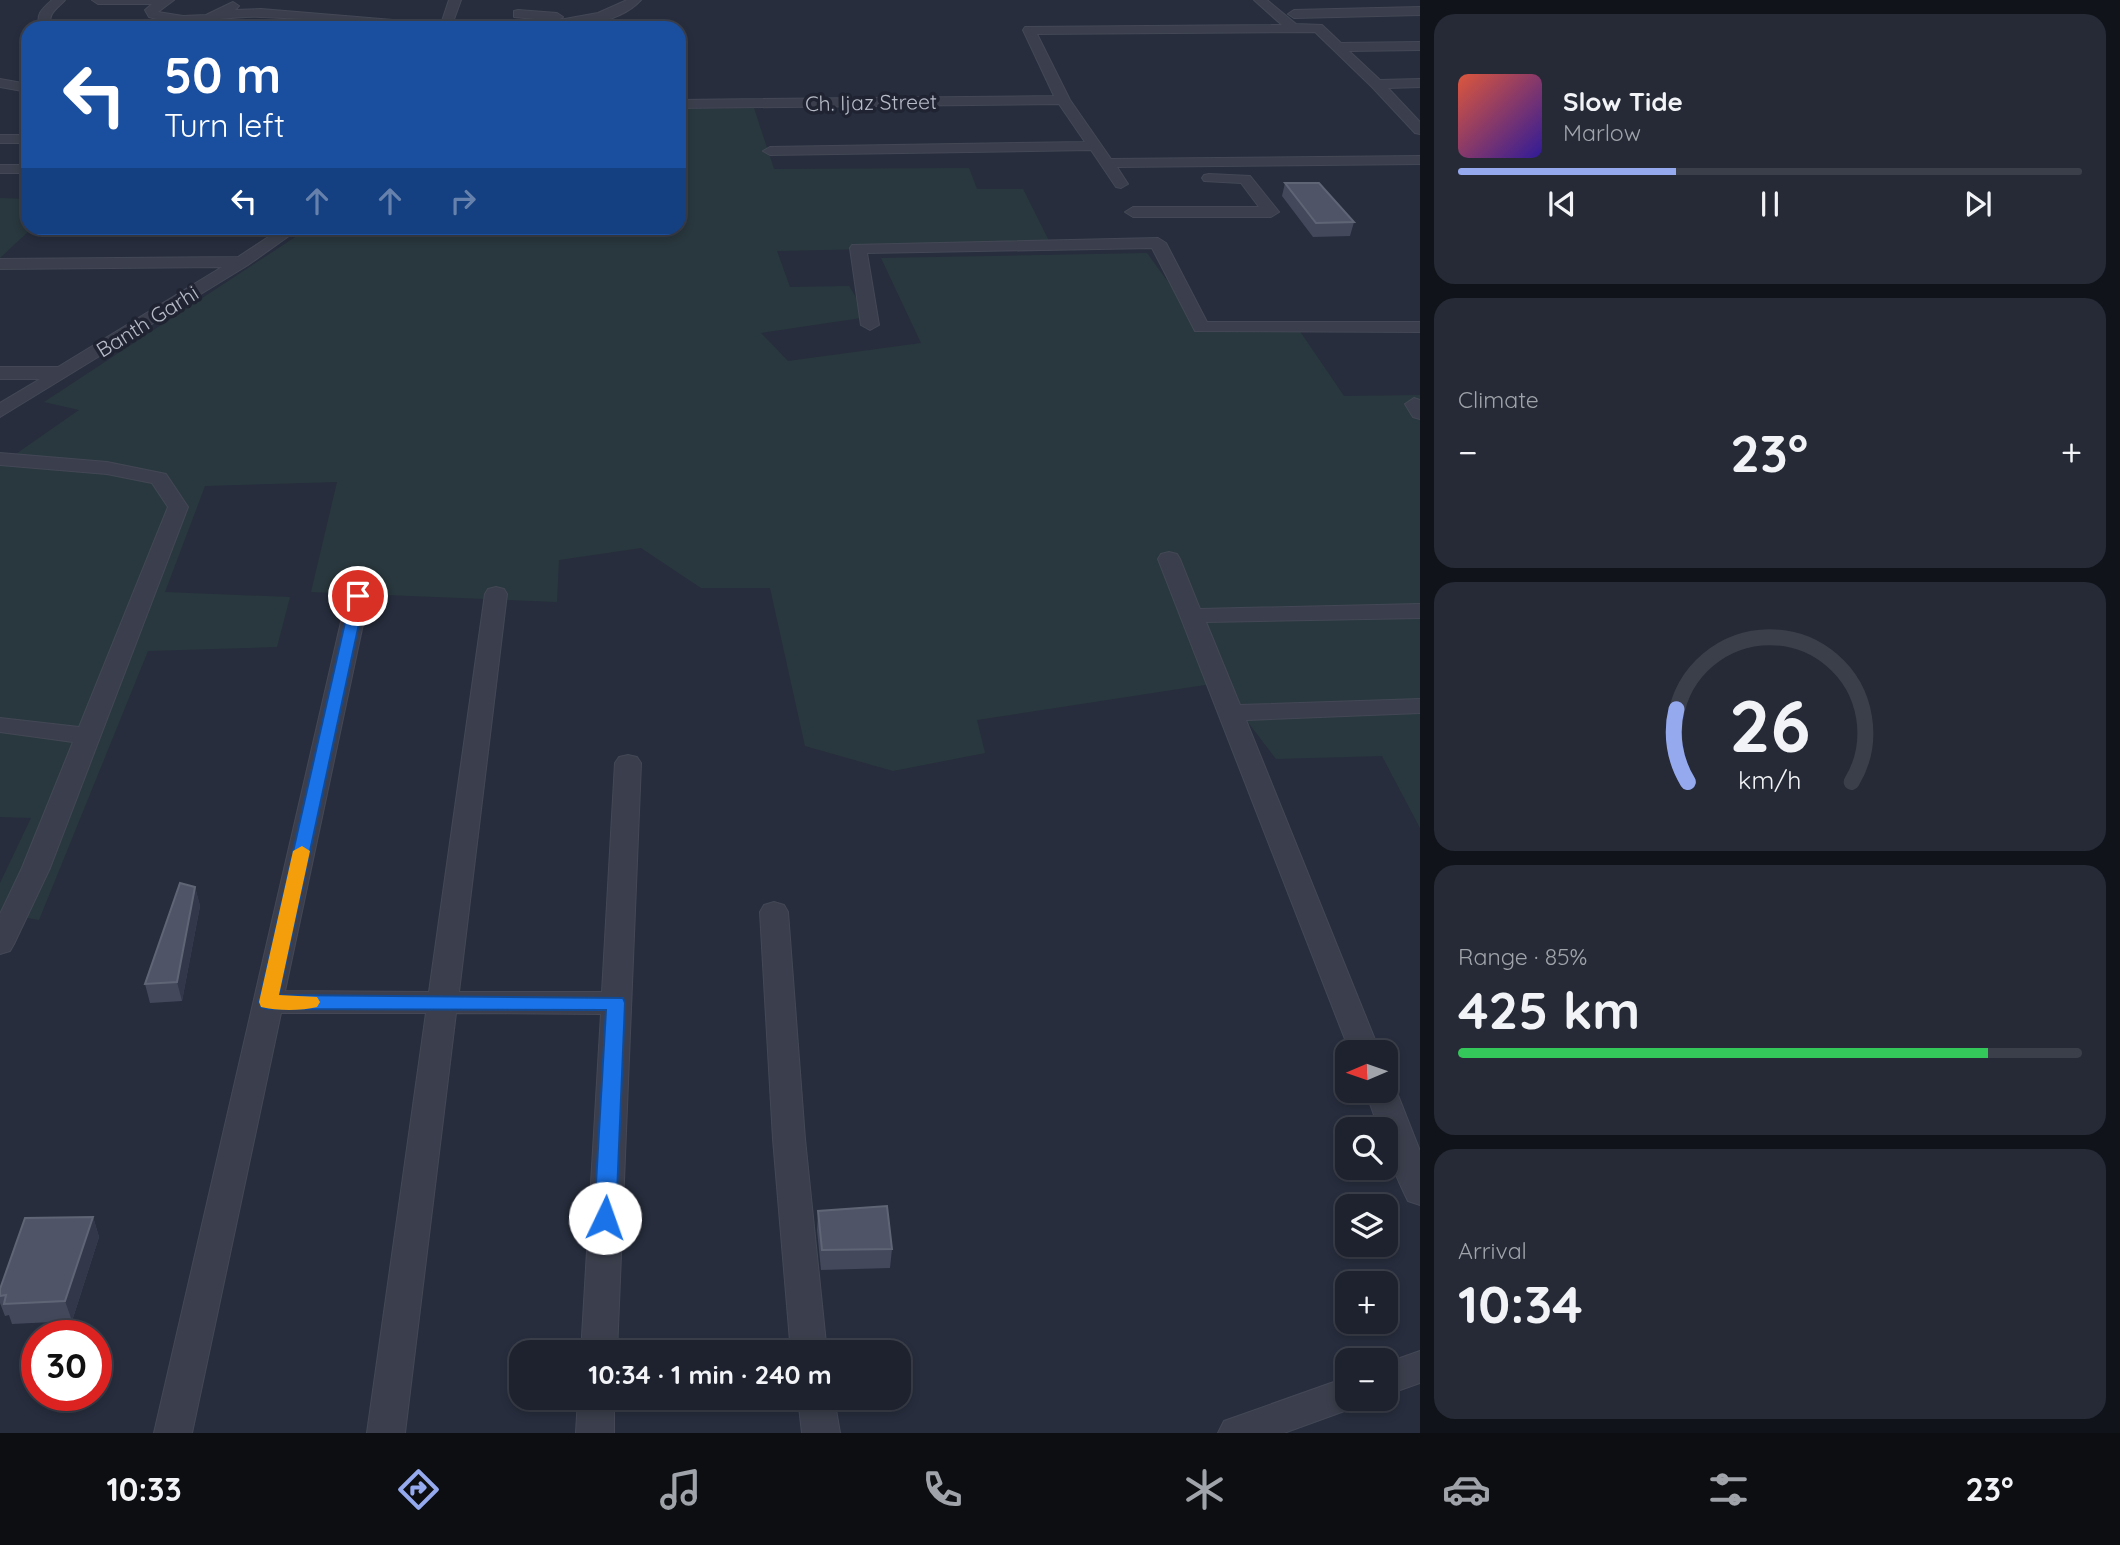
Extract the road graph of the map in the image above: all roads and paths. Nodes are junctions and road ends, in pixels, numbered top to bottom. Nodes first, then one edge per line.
1 (59, 0) edge
2 (97, 0) edge
3 (167, 0) edge
4 (454, 0) edge
5 (522, 0) edge
6 (635, 0) edge
7 (1260, 0) edge
8 (130, 2) junction
9 (230, 2) edge
10 (345, 6) dead end
11 (151, 10) junction
12 (1420, 12) edge
13 (261, 13) junction
14 (221, 14) junction
15 (518, 14) junction
16 (1276, 15) junction
17 (327, 18) junction
18 (582, 20) junction
19 (44, 21) edge
20 (320, 21) edge
21 (359, 21) edge
22 (449, 21) edge
23 (516, 21) edge
24 (576, 21) edge
25 (1292, 27) junction
26 (1420, 46) edge
27 (1338, 47) junction
28 (0, 83) edge
29 (1420, 83) edge
30 (1377, 84) junction
31 (21, 87) edge
32 (1063, 100) junction
33 (686, 104) edge
34 (1414, 117) edge
35 (1420, 130) edge
36 (0, 139) edge
37 (21, 139) edge
38 (1096, 146) junction
39 (770, 151) dead end
40 (1420, 160) edge
41 (1174, 162) junction
42 (1108, 163) junction
43 (0, 169) edge
44 (21, 169) edge
45 (1121, 184) dead end
46 (1133, 212) dead end
47 (282, 235) edge
48 (242, 262) junction
49 (0, 264) edge
50 (870, 325) dead end
51 (1420, 327) edge
52 (0, 373) edge
53 (63, 373) junction
54 (0, 411) edge
55 (0, 459) edge
56 (1169, 559) dead end
57 (496, 594) dead end
58 (358, 596) dead end
59 (1420, 611) edge
60 (1191, 616) junction
61 (1420, 706) edge
62 (1231, 713) junction
63 (0, 725) edge
64 (88, 736) junction
65 (628, 763) dead end
66 (774, 912) dead end
67 (1, 939) edge
68 (268, 1002) junction
69 (443, 1002) junction
70 (616, 1003) junction
71 (1360, 1040) edge
72 (1385, 1103) edge
73 (1420, 1192) edge
74 (600, 1340) edge
75 (808, 1340) edge
76 (1420, 1367) edge
77 (1398, 1375) edge
78 (1335, 1398) edge
79 (596, 1410) edge
80 (818, 1410) edge
81 (173, 1433) edge
82 (386, 1433) edge
83 (595, 1433) edge
84 (821, 1433) edge
85 (1237, 1433) edge

1 - 19 street
2 - 8 street
3 - 8 street
3 - 11 street
4 - 22 street
5 - 15 street
6 - 18 street
7 - 16 street
8 - 11 street
9 - 13 street
9 - 14 street
10 - 17 street
11 - 14 street
12 - 16 street
13 - 14 street
13 - 17 street
15 - 18 street
15 - 23 street
16 - 25 street
17 - 20 street
17 - 21 street
18 - 24 street
25 - 27 street
25 - 32 street
26 - 27 street
27 - 30 street
28 - 31 street
29 - 30 street
30 - 34 street
32 - 33 street, Ch. Ijaz Street
32 - 38 street
34 - 35 street
36 - 37 street
38 - 39 street
38 - 42 street
40 - 41 street
41 - 42 street
41 - 46 street
42 - 45 street
43 - 44 street
47 - 48 street, Banth Garhi
48 - 49 street
48 - 53 street, Banth Garhi
50 - 51 street
52 - 53 street
53 - 54 street, Banth Garhi
55 - 64 street
56 - 60 street
57 - 69 street
58 - 68 street
59 - 60 street
60 - 62 street
61 - 62 street
62 - 71 street
63 - 64 street
64 - 67 street
65 - 70 street
66 - 75 street
68 - 69 street
68 - 81 street
69 - 70 street
69 - 82 street
70 - 74 street
72 - 73 street
76 - 77 street
78 - 85 street
79 - 83 street
80 - 84 street

